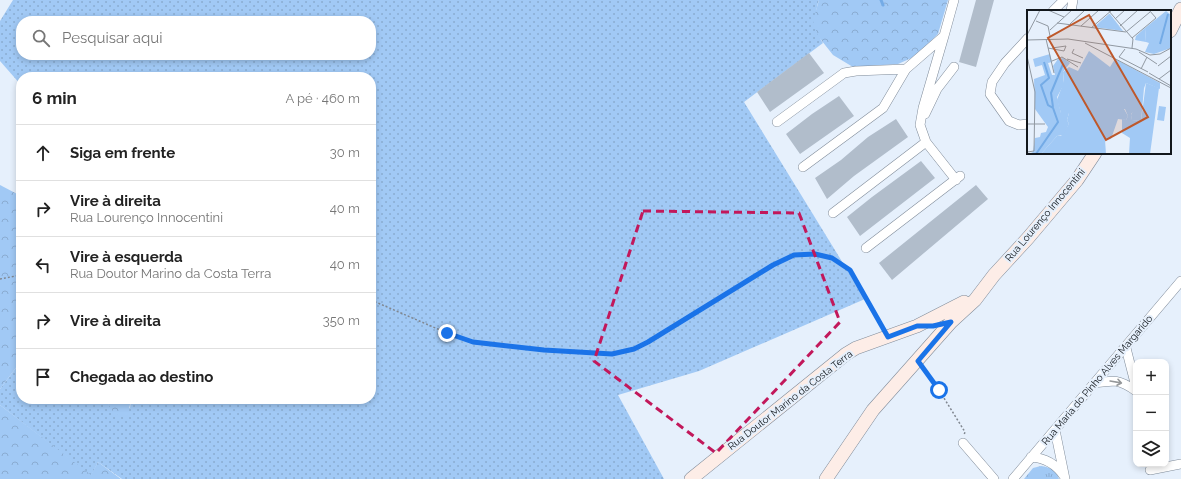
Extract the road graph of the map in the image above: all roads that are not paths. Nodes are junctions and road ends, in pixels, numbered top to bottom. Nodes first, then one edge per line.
1 (954, 0) edge
2 (1064, 0) edge
3 (1073, 0) edge
4 (1181, 9) edge
5 (1055, 10) edge
6 (1071, 10) edge
7 (1171, 29) edge
8 (1181, 34) edge
9 (944, 36) junction
10 (1171, 37) edge
11 (1027, 39) edge
12 (954, 66) dead end
13 (906, 69) junction
14 (777, 122) dead end
15 (1027, 124) edge
16 (920, 125) junction
17 (926, 142) junction
18 (1094, 154) edge
19 (804, 167) dead end
20 (833, 213) dead end
21 (866, 248) dead end
22 (994, 275) junction
23 (1181, 281) edge
24 (1177, 291) edge
25 (964, 302) junction
26 (951, 322) junction
27 (917, 326) junction
28 (1126, 348) junction
29 (1133, 375) edge
30 (1094, 383) junction
31 (1133, 389) edge
32 (1055, 430) junction
33 (963, 443) road end
34 (1031, 457) junction
35 (1181, 464) edge
36 (1151, 471) edge
37 (1065, 478) edge
38 (691, 479) edge
39 (826, 479) edge
40 (994, 479) edge
41 (1013, 479) edge

1 - 9 street
2 - 5 street
3 - 6 street
4 - 7 main road
8 - 10 main road
9 - 13 street
9 - 16 street
11 - 15 street
12 - 16 street
13 - 14 street
13 - 19 street
16 - 17 street
17 - 20 street
17 - 21 street
18 - 22 main road, Rua Lourenço Innocentini
22 - 25 main road, Rua Lourenço Innocentini
22 - 26 main road, Rua Lourenço Innocentini
23 - 24 street, Rua Maria do Pinho Alves Margarido
24 - 28 street, Rua Maria do Pinho Alves Margarido
25 - 26 main road, Rua Lourenço Innocentini
25 - 27 main road, Rua Doutor Marino da Costa Terra
26 - 27 main road, Rua Doutor Marino da Costa Terra
26 - 39 main road, Rua Lourenço Innocentini
27 - 38 main road, Rua Doutor Marino da Costa Terra
28 - 29 street
28 - 30 street, Rua Maria do Pinho Alves Margarido
30 -> 31 street
30 - 32 street, Rua Maria do Pinho Alves Margarido
32 - 34 street, Rua Maria do Pinho Alves Margarido
32 - 37 street
33 - 40 street
34 - 37 street
34 - 41 street, Rua Maria do Pinho Alves Margarido
35 - 36 street

